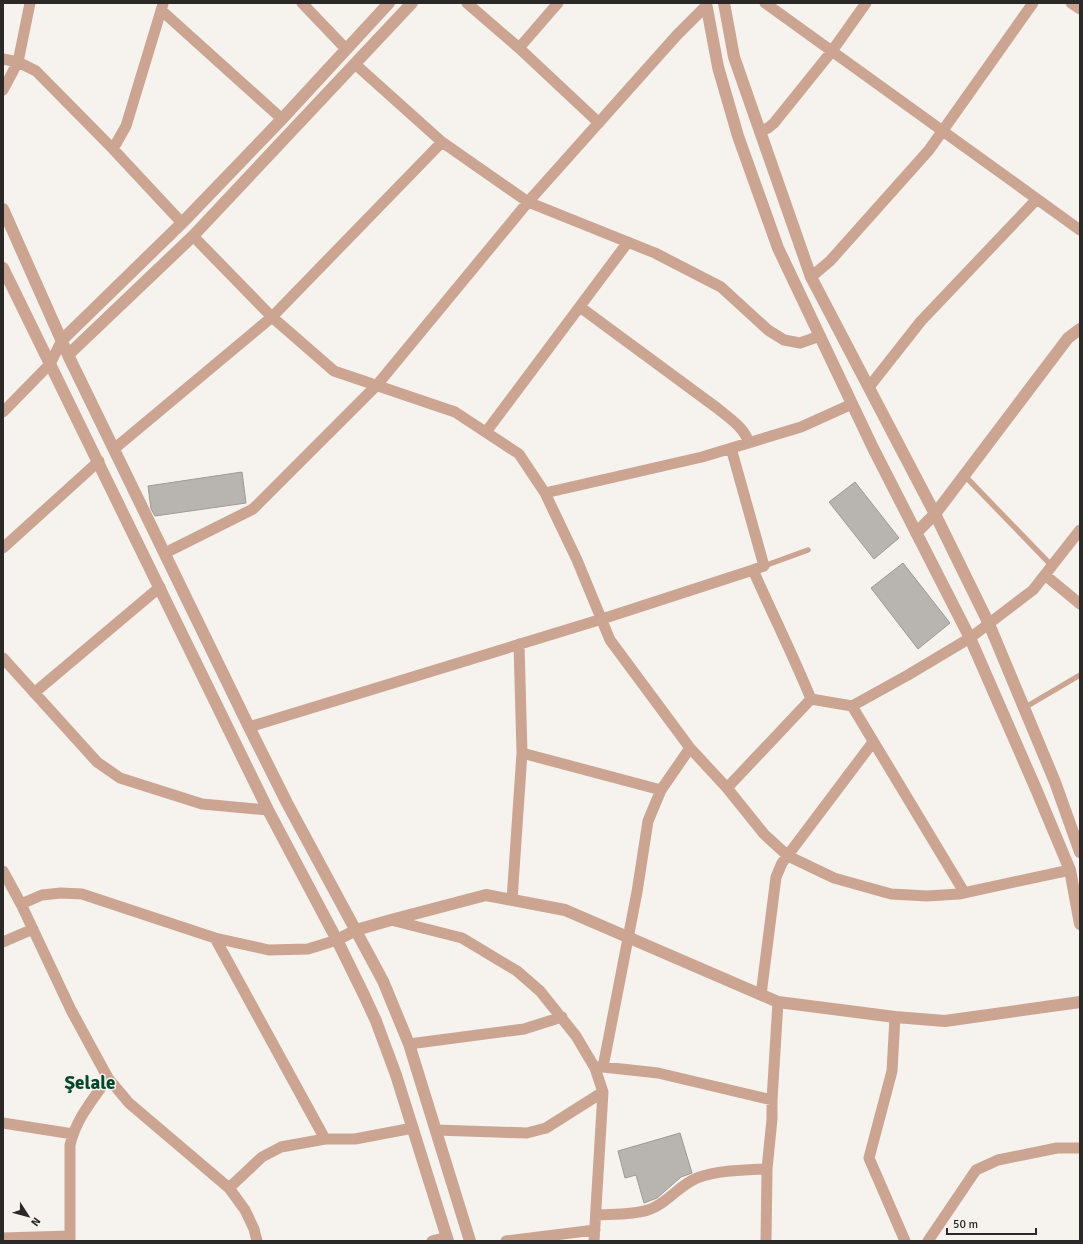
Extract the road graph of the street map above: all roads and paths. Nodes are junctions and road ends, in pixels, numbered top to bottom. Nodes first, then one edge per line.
1 (30, 3) edge
2 (302, 3) edge
3 (388, 3) edge
4 (412, 3) edge
5 (467, 3) edge
6 (558, 3) edge
7 (724, 3) edge
8 (765, 3) edge
9 (866, 3) edge
10 (1033, 3) edge
11 (1071, 3) edge
12 (706, 5) edge
13 (162, 6) edge
14 (1080, 10) edge
15 (519, 48) junction
16 (346, 49) junction
17 (832, 51) junction
18 (3, 59) edge
19 (18, 62) junction
20 (355, 64) junction
21 (3, 90) edge
22 (282, 119) junction
23 (599, 123) junction
24 (943, 130) junction
25 (760, 131) junction
26 (442, 142) junction
27 (112, 148) junction
28 (1036, 199) junction
29 (528, 202) junction
30 (3, 209) edge
31 (182, 224) junction
32 (1080, 230) edge
33 (193, 236) junction
34 (628, 242) junction
35 (3, 268) edge
36 (811, 277) junction
37 (580, 307) junction
38 (272, 317) junction
39 (1080, 329) edge
40 (820, 336) junction
41 (62, 340) junction
42 (68, 355) junction
43 (50, 364) junction
44 (377, 385) junction
45 (869, 387) junction
46 (852, 404) junction
47 (3, 412) edge
48 (486, 432) junction
49 (749, 443) junction
50 (114, 448) junction
51 (731, 448) junction
52 (98, 461) junction
53 (964, 475) junction
54 (546, 493) junction
55 (935, 514) junction
56 (1080, 530) edge
57 (916, 533) junction
58 (3, 548) edge
59 (808, 550) dead end
60 (165, 553) junction
61 (764, 566) junction
62 (1052, 566) junction
63 (753, 570) junction
64 (1045, 575) junction
65 (160, 587) junction
66 (1080, 604) edge
67 (602, 619) junction
68 (989, 624) junction
69 (970, 638) junction
70 (519, 644) junction
71 (3, 658) edge
72 (1080, 675) edge
73 (34, 693) junction
74 (811, 699) junction
75 (852, 706) junction
76 (1024, 708) junction
77 (249, 727) junction
78 (873, 742) junction
79 (690, 748) junction
80 (522, 753) junction
81 (727, 788) junction
82 (661, 790) junction
83 (268, 810) junction
84 (1080, 852) edge
85 (788, 856) junction
86 (1070, 870) junction
87 (3, 871) edge
88 (964, 892) junction
89 (512, 900) junction
90 (21, 904) junction
91 (391, 920) junction
92 (1080, 924) edge
93 (33, 929) junction
94 (356, 930) junction
95 (628, 937) junction
96 (215, 938) junction
97 (337, 940) junction
98 (3, 942) edge
99 (761, 995) junction
100 (778, 1002) junction
101 (1080, 1002) edge
102 (895, 1016) junction
103 (562, 1017) junction
104 (410, 1044) junction
105 (599, 1067) junction
106 (108, 1078) junction
107 (603, 1092) junction
108 (772, 1100) junction
109 (3, 1123) edge
110 (412, 1128) junction
111 (436, 1130) junction
112 (73, 1134) junction
113 (325, 1139) junction
114 (1080, 1148) edge
115 (767, 1168) junction
116 (229, 1188) junction
117 (596, 1215) junction
118 (594, 1236) edge
119 (3, 1238) edge
120 (70, 1238) edge
121 (448, 1239) edge
122 (256, 1241) edge
123 (432, 1241) edge
124 (470, 1241) edge
125 (506, 1241) edge
126 (766, 1241) edge
127 (905, 1241) edge
128 (928, 1241) edge

1 - 19 street
2 - 16 street
3 - 16 street
4 - 20 street
5 - 15 street
6 - 15 street
7 - 25 street
8 - 17 street
9 - 17 street
10 - 24 street
11 - 14 street
12 - 23 street
12 - 40 street
13 - 22 street
13 - 27 street
15 - 23 street
16 - 22 street
17 - 24 street
17 - 25 street
18 - 19 street
19 - 21 street
19 - 27 street
20 - 26 street
20 - 33 street
22 - 31 street
23 - 29 street
24 - 28 street
24 - 36 street
25 - 36 street
26 - 29 street
26 - 38 street
27 - 31 street
28 - 32 street
28 - 45 street
29 - 34 street
29 - 44 street
30 - 41 street
31 - 41 street
33 - 38 street
33 - 42 street
34 - 37 street
34 - 40 street
35 - 43 street
36 - 45 street
37 - 48 street
37 - 49 street
38 - 44 street
38 - 50 street
39 - 53 street
40 - 46 street
41 - 42 street
41 - 43 street
42 - 43 street
42 - 50 street
43 - 47 street
43 - 52 street
44 - 48 street
44 - 60 street
45 - 55 street
46 - 49 street
46 - 57 street
48 - 54 street
49 - 51 street
50 - 60 street
51 - 54 street
51 - 61 street
52 - 58 street
52 - 65 street
53 - 55 street
53 - 62 lane
54 - 67 street
55 - 57 street
55 - 68 street
56 - 62 street
57 - 69 street
59 - 61 lane
60 - 77 street
61 - 63 street
62 - 64 street
63 - 67 street
63 - 74 street
64 - 66 street
64 - 68 street
65 - 73 street
65 - 83 street
67 - 70 street
67 - 79 street
68 - 69 street
68 - 76 street
69 - 75 street
69 - 86 street
70 - 77 street
70 - 80 street
71 - 73 street
72 - 76 lane
73 - 83 street
74 - 75 street
74 - 81 street
75 - 78 street
76 - 84 street
77 - 94 street
78 - 85 street
78 - 88 street
79 - 81 street
79 - 82 street
80 - 82 street
80 - 89 street
81 - 85 street
82 - 95 street
83 - 97 street
85 - 88 street
85 - 99 street
86 - 88 street
86 - 92 street
87 - 90 street
89 - 91 street
89 - 95 street
90 - 93 street
90 - 96 street
91 - 94 street
91 - 103 street
93 - 98 street
93 - 106 street
94 - 97 street
94 - 104 street
95 - 99 street
95 - 105 street
96 - 97 street
96 - 113 street
97 - 110 street
99 - 100 street
100 - 102 street
100 - 108 street
101 - 102 street
102 - 127 street
103 - 104 street
103 - 105 street
104 - 111 street
105 - 107 street
105 - 108 street
106 - 112 street
106 - 116 street
107 - 111 street
107 - 117 street
108 - 115 street
109 - 112 street
110 - 113 street
110 - 121 street
111 - 124 street
112 - 120 street
113 - 116 street
114 - 128 street
115 - 117 street
115 - 126 street
116 - 122 street
117 - 118 street
118 - 125 street
119 - 120 street
121 - 123 street

